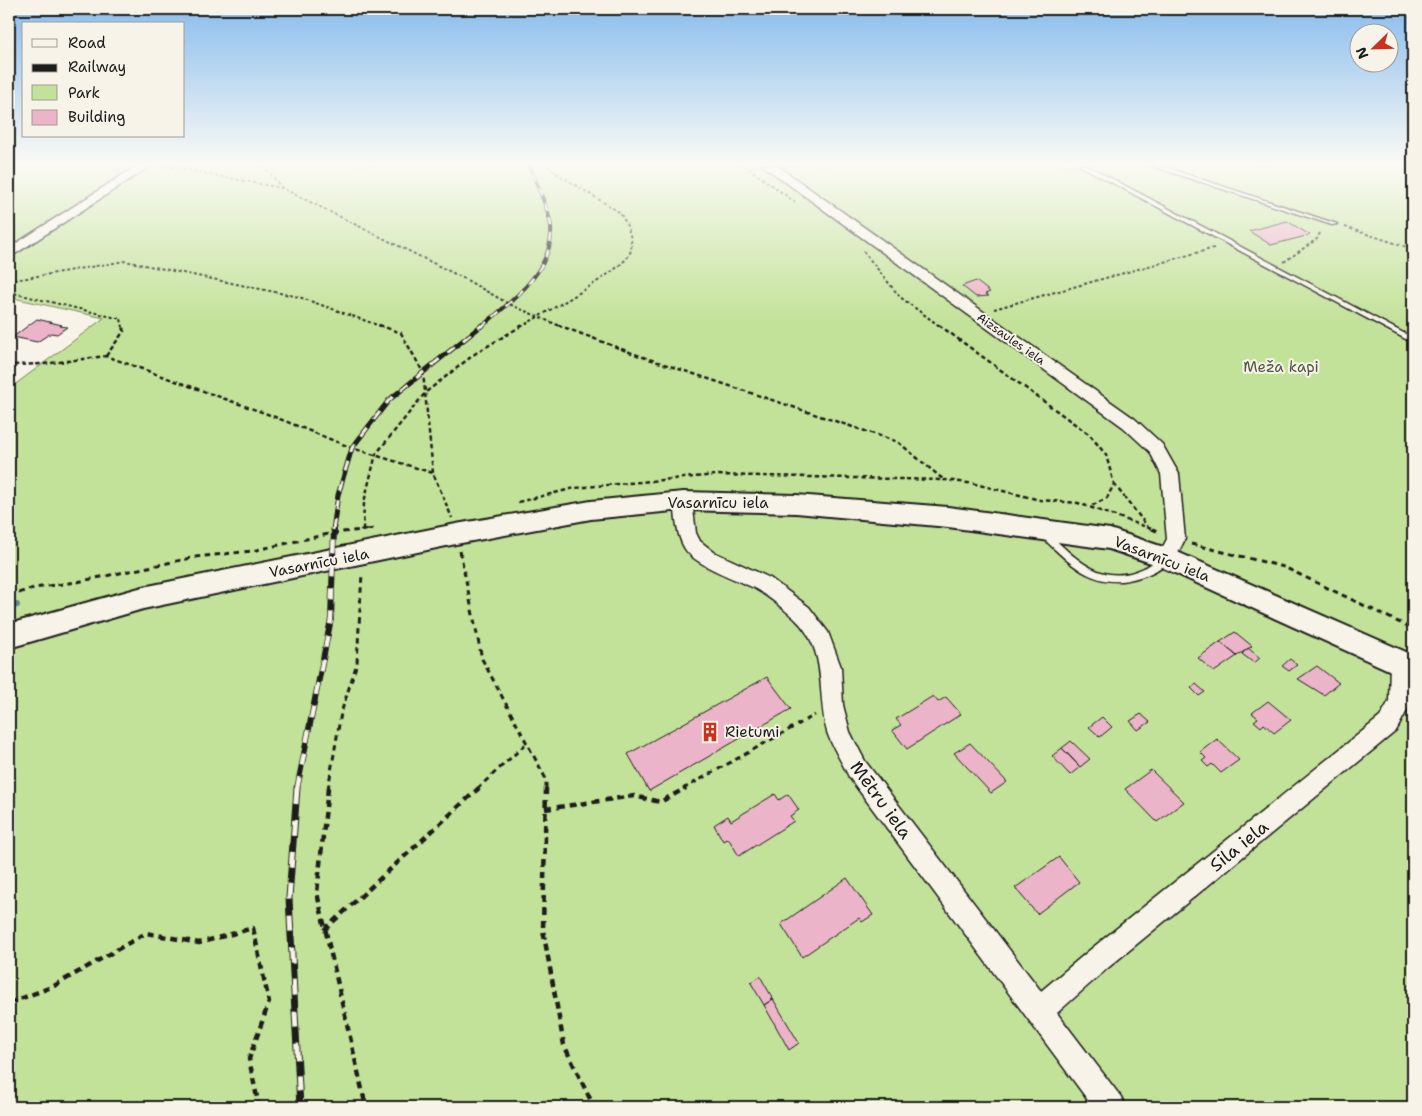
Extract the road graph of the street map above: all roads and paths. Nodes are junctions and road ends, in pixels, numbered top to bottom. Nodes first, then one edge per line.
1 (66, 217) edge
2 (340, 217) edge
3 (623, 217) edge
4 (841, 217) edge
5 (1182, 217) edge
6 (1315, 217) edge
7 (1327, 221) junction
8 (1334, 224) joint
9 (1232, 243) junction
10 (861, 249) dead end
11 (1413, 249) edge
12 (9, 254) edge
13 (1277, 269) junction
14 (9, 281) edge
15 (9, 292) edge
16 (976, 314) junction
17 (539, 316) junction
18 (1413, 341) edge
19 (106, 356) junction
20 (9, 359) edge
21 (426, 392) junction
22 (376, 454) junction
23 (433, 473) junction
24 (945, 480) dead end
25 (1114, 484) junction
26 (683, 501) junction
27 (1091, 507) dead end
28 (1149, 528) dead end
29 (1039, 529) junction
30 (456, 534) junction
31 (1171, 549) junction
32 (362, 554) junction
33 (1413, 629) edge
34 (9, 636) edge
35 (1407, 664) edge
36 (832, 705) junction
37 (528, 743) junction
38 (545, 809) junction
39 (324, 930) junction
40 (9, 1003) edge
41 (1039, 1011) junction
42 (259, 1107) edge
43 (366, 1107) edge
44 (594, 1107) edge
45 (1111, 1107) edge

1 - 12 street
2 - 17 path
3 - 17 path
4 - 16 street, Aizsaules iela
5 - 9 lane
6 - 7 lane
7 - 8 lane
7 - 13 path
8 - 11 path
9 - 13 lane
9 - 16 path
10 - 25 path
13 - 18 lane
14 - 21 path
15 - 19 path
16 - 31 street, Aizsaules iela
17 - 21 path
17 - 24 path
19 - 20 path
19 - 22 path
21 - 22 path
21 - 23 path
22 - 23 path
22 - 32 path
23 - 30 path
25 - 27 path
25 - 28 path
26 - 29 street, Vasarnīcu iela
26 - 30 street, Vasarnīcu iela
26 - 36 street, Mētru iela
29 - 31 street, Vasarnīcu iela
29 - 31 lane
30 - 32 street, Vasarnīcu iela
30 - 37 path
31 - 33 path
31 - 35 street, Vasarnīcu iela
32 - 34 street, Vasarnīcu iela
32 - 39 path
35 - 41 street, Sila iela
36 - 38 path
36 - 41 street, Mētru iela
37 - 38 path
37 - 39 path
38 - 44 path
39 - 43 path
40 - 42 path
41 - 45 street, Mētru iela

